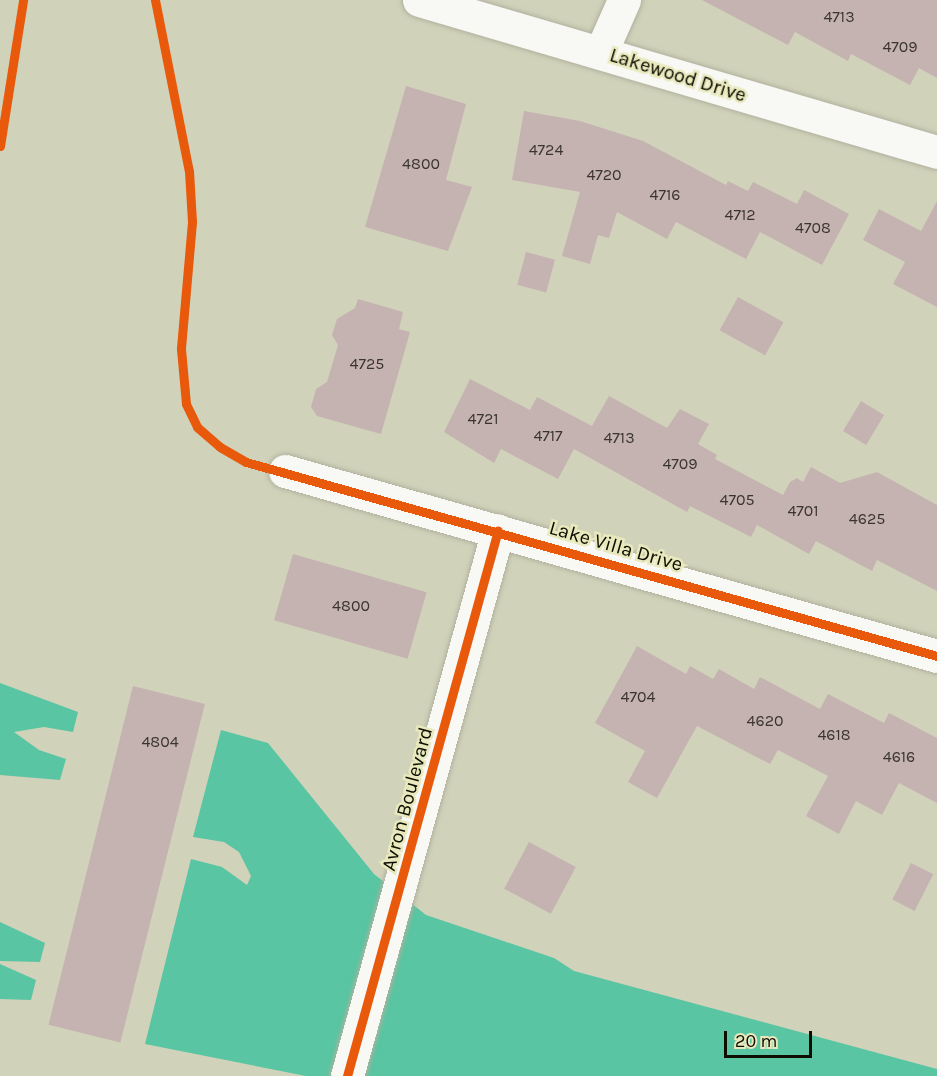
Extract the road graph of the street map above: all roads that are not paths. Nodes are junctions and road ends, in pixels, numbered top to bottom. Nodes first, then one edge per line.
1 (419, 0) edge
2 (624, 0) edge
3 (601, 52) junction
4 (937, 152) edge
5 (285, 471) dead end
6 (498, 530) junction
7 (937, 656) edge
8 (347, 1076) edge

1 - 3 street, Lakewood Drive
2 - 3 street
3 - 4 street, Lakewood Drive
5 - 6 street, Lake Villa Drive
6 - 7 street, Lake Villa Drive
6 - 8 street, Avron Boulevard

